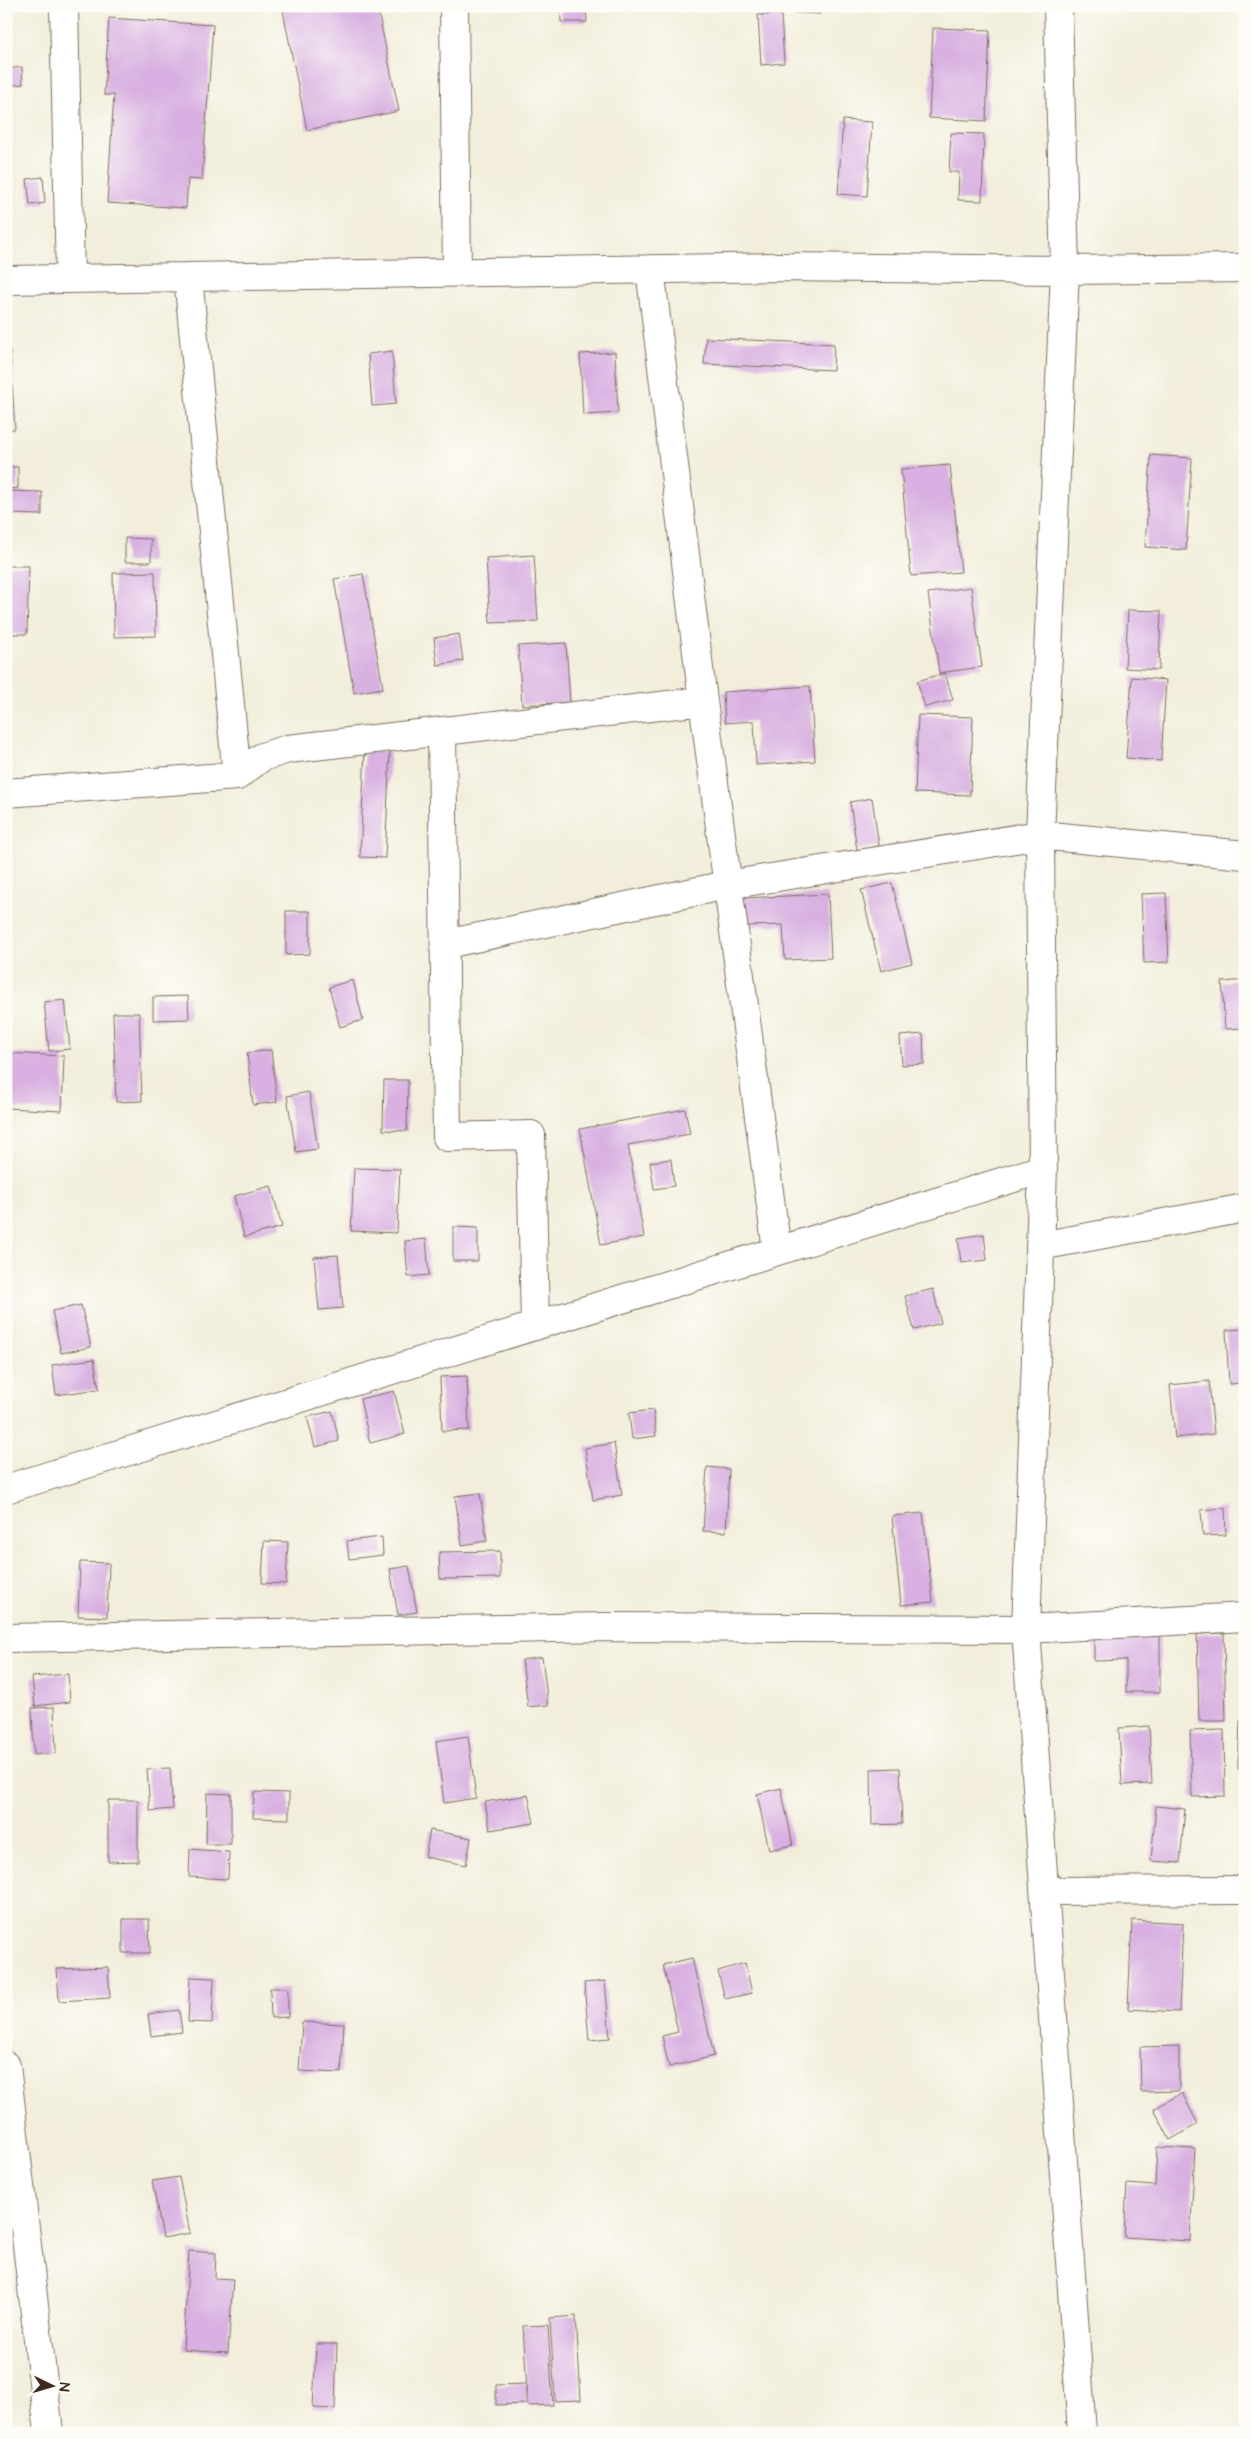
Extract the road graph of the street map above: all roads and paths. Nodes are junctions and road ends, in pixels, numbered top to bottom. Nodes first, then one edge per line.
1 (64, 6) edge
2 (454, 6) edge
3 (1058, 6) edge
4 (1245, 268) edge
5 (650, 269) junction
6 (1065, 270) junction
7 (457, 272) junction
8 (188, 277) junction
9 (70, 278) junction
10 (6, 280) edge
11 (703, 701) junction
12 (442, 731) junction
13 (237, 776) junction
14 (6, 794) edge
15 (1040, 835) junction
16 (1245, 855) edge
17 (727, 885) junction
18 (446, 944) junction
19 (1043, 1169) junction
20 (1245, 1208) edge
21 (1040, 1246) junction
22 (777, 1252) junction
23 (535, 1326) junction
24 (6, 1489) edge
25 (1245, 1617) edge
26 (1026, 1629) junction
27 (6, 1638) edge
28 (1245, 1890) edge
29 (1045, 1891) junction
30 (6, 2066) edge
31 (49, 2433) edge
32 (1082, 2433) edge

1 - 9 street
2 - 7 street
3 - 6 street
4 - 6 street
5 - 6 street
5 - 7 street
5 - 11 street
6 - 15 street
7 - 8 street
8 - 9 street
8 - 13 street
9 - 10 street
11 - 12 street
11 - 17 street
12 - 13 street
12 - 18 street
13 - 14 street
15 - 16 street
15 - 17 street
15 - 19 street
17 - 18 street
17 - 22 street
18 - 23 street
19 - 21 street
19 - 22 street
20 - 21 street
21 - 26 street
22 - 23 street
23 - 24 street
25 - 26 street
26 - 27 street
26 - 29 street
28 - 29 street
29 - 32 street
30 - 31 street

